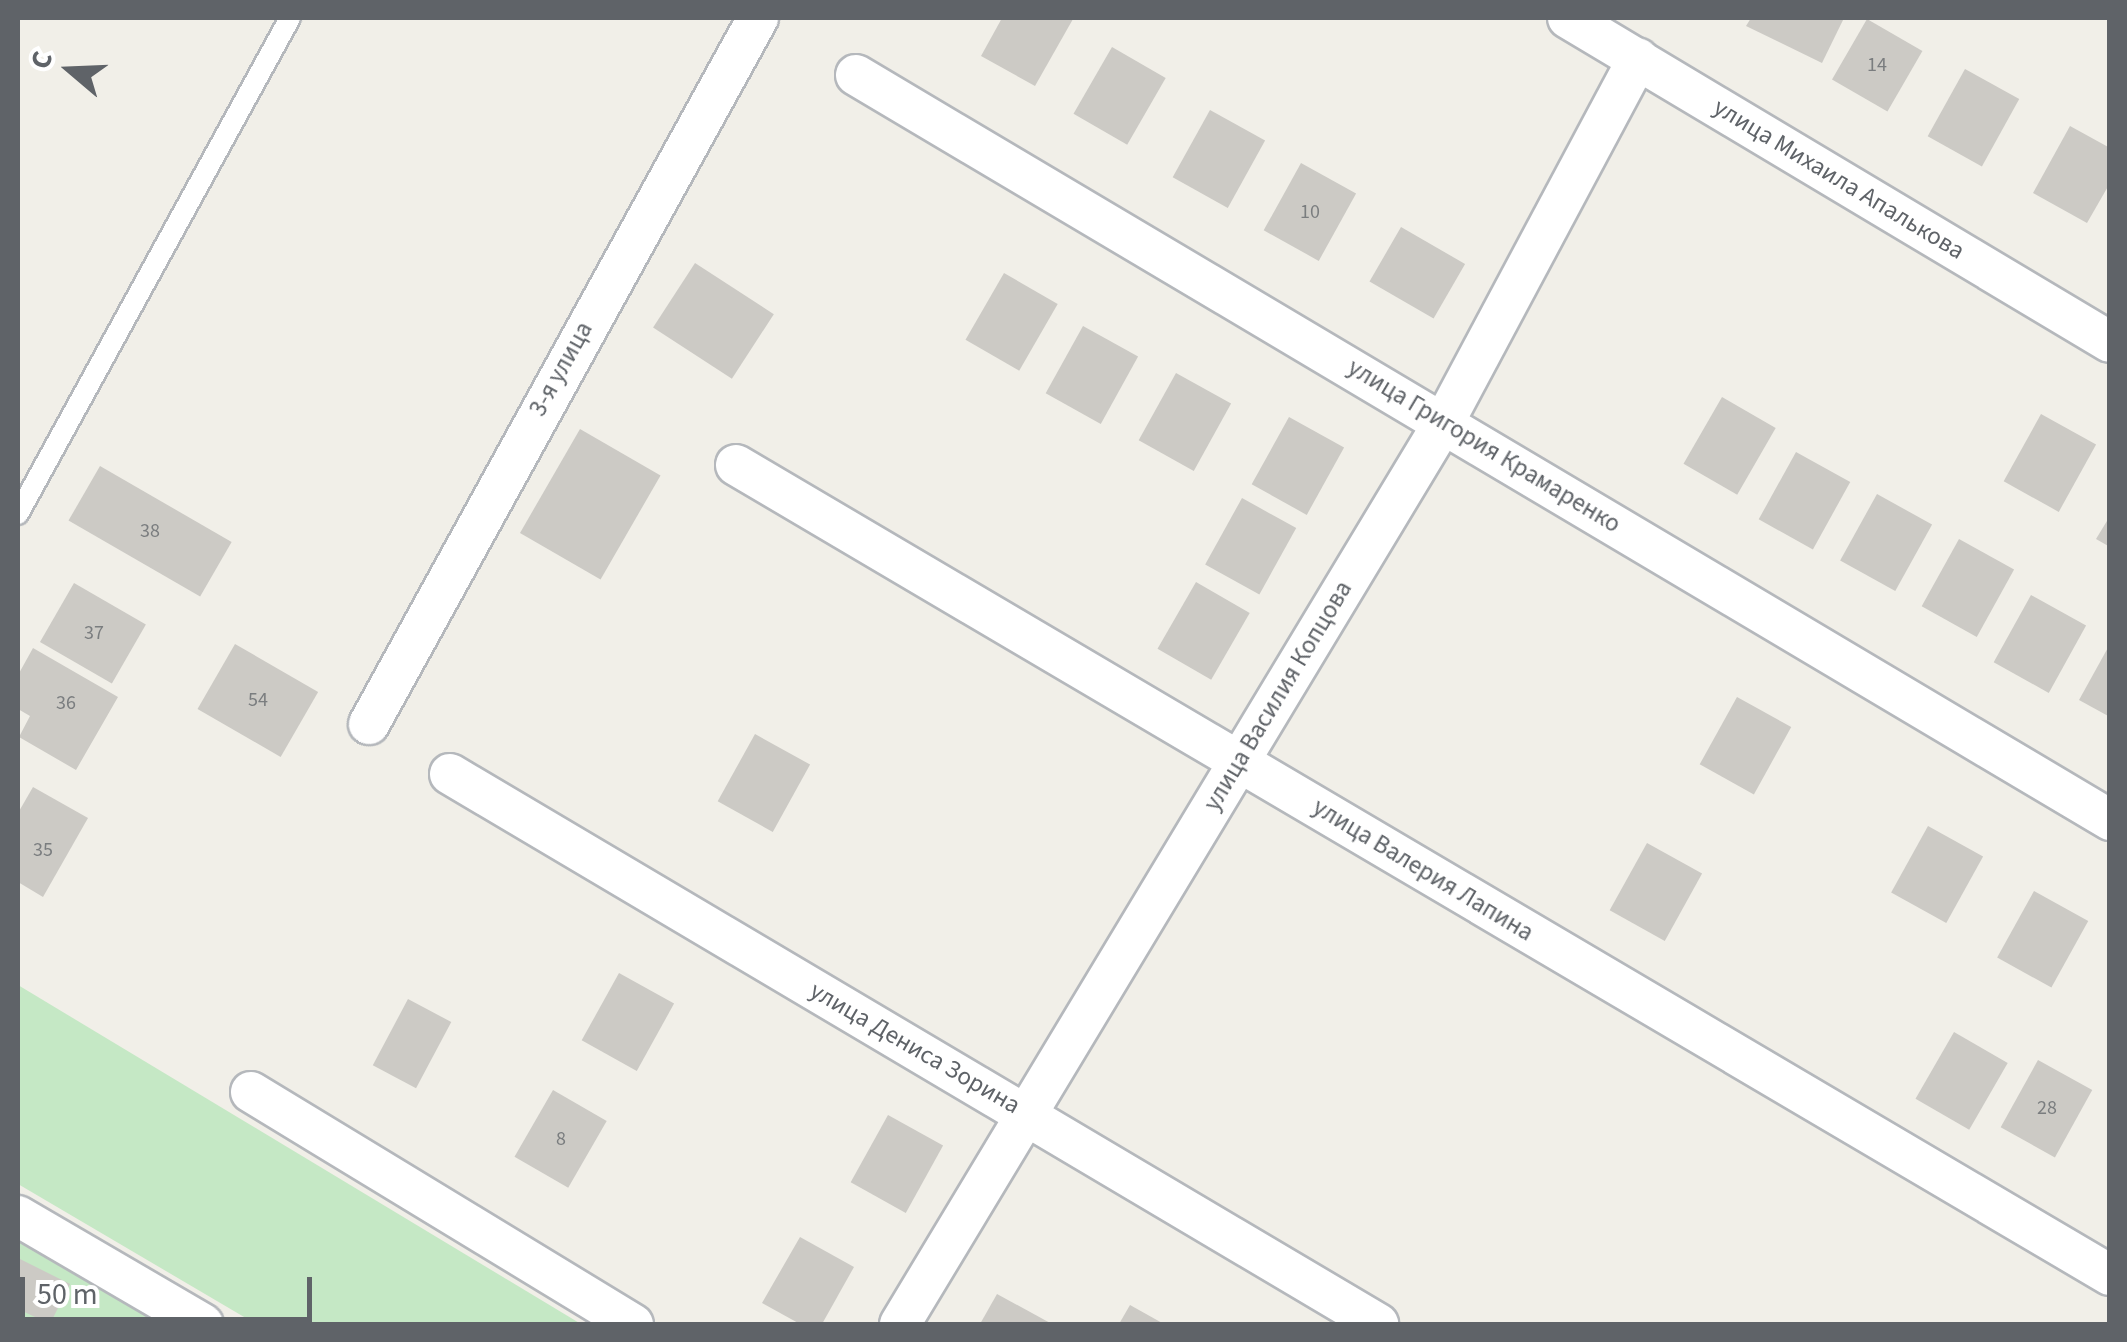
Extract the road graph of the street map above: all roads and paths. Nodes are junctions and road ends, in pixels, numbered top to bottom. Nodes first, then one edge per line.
1 (290, 18) edge
2 (758, 18) edge
3 (1568, 18) edge
4 (1638, 58) junction
5 (856, 76) dead end
6 (2110, 342) edge
7 (1444, 422) junction
8 (736, 465) dead end
9 (18, 514) edge
10 (369, 724) dead end
11 (1238, 761) junction
12 (450, 774) dead end
13 (2110, 820) edge
14 (251, 1092) dead end
15 (1026, 1114) junction
16 (18, 1216) edge
17 (2110, 1276) edge
18 (203, 1324) edge
19 (633, 1324) edge
20 (900, 1324) edge
21 (1378, 1324) edge

1 - 9 lane
2 - 10 street, 3-я улица
3 - 4 street, улица Михаила Апалькова
4 - 6 street, улица Михаила Апалькова
4 - 7 street, улица Василия Копцова
5 - 7 street, улица Григория Крамаренко
7 - 11 street, улица Василия Копцова
7 - 13 street, улица Григория Крамаренко
8 - 11 street, улица Валерия Лапина
11 - 15 street, улица Василия Копцова
11 - 17 street, улица Валерия Лапина
12 - 15 street, улица Дениса Зорина
14 - 19 street
15 - 20 street, улица Василия Копцова
15 - 21 street, улица Дениса Зорина
16 - 18 street

